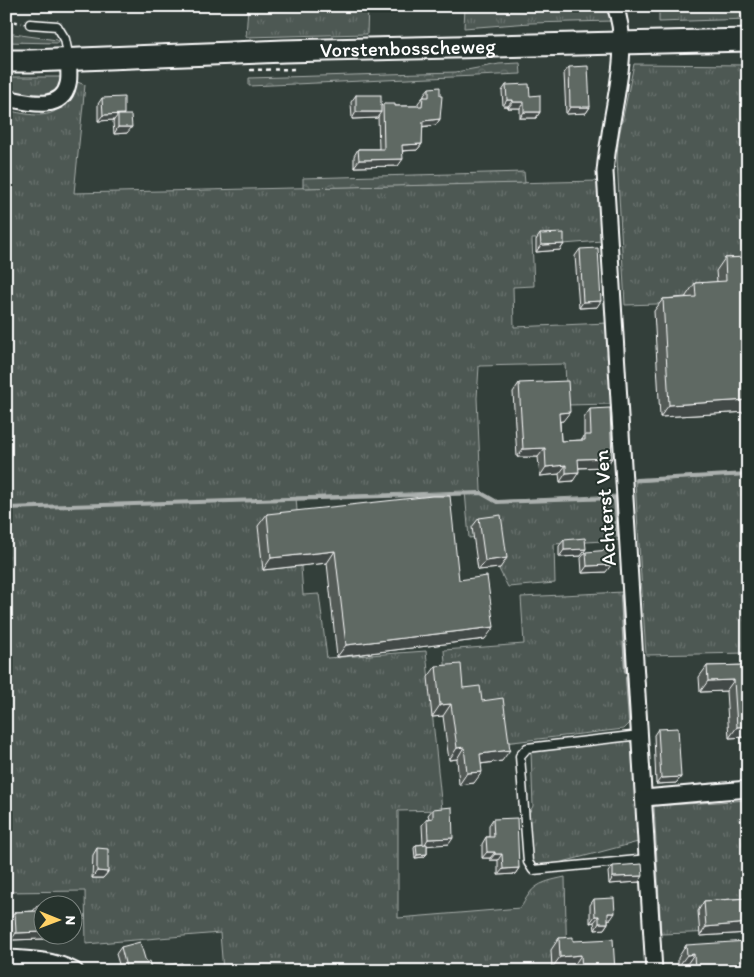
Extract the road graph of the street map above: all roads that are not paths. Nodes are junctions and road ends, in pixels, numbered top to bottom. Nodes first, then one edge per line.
1 (615, 6) edge
2 (30, 24) road end
3 (748, 40) edge
4 (621, 44) junction
5 (69, 60) junction
6 (6, 61) edge
7 (6, 98) edge
8 (640, 734) junction
9 (748, 789) edge
10 (644, 798) junction
11 (648, 859) junction
12 (6, 958) edge
13 (75, 971) edge
14 (654, 971) edge

1 - 4 street, Achterst Ven
2 - 5 lane
3 - 4 street, Vorstenbosscheweg
4 - 5 street, Vorstenbosscheweg
4 - 8 street, Achterst Ven
5 - 6 street, Vorstenbosscheweg
5 - 7 street
8 - 10 street, Achterst Ven
8 - 11 lane
9 - 10 street
10 - 11 street, Achterst Ven
11 - 14 street, Achterst Ven
12 - 13 street

